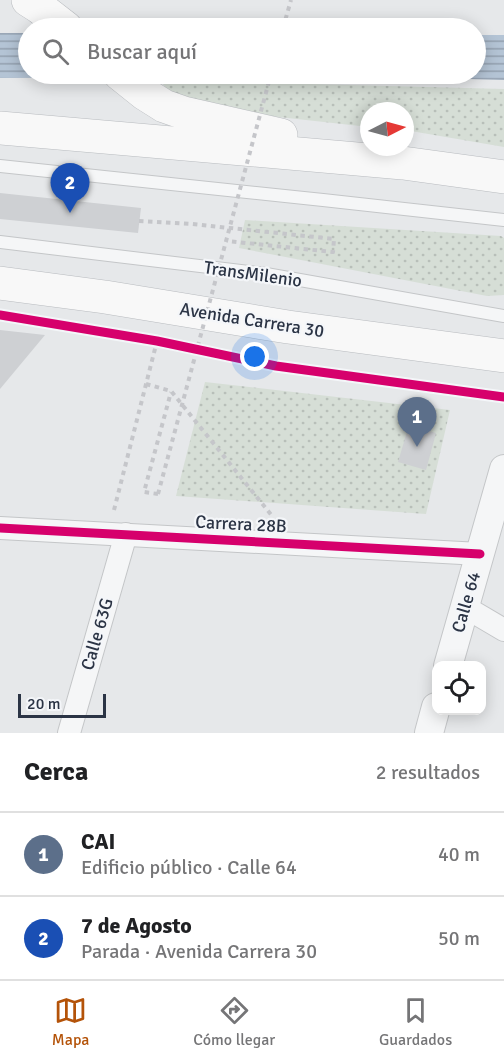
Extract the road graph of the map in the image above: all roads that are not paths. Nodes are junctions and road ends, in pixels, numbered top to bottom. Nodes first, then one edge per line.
1 (33, 3) edge
2 (53, 18) edge
3 (132, 84) edge
4 (0, 128) edge
5 (403, 163) junction
6 (0, 166) edge
7 (504, 177) edge
8 (504, 220) edge
9 (0, 242) edge
10 (0, 283) edge
11 (504, 316) edge
12 (504, 356) edge
13 (504, 468) edge
14 (0, 528) edge
15 (117, 534) junction
16 (480, 554) junction
17 (465, 607) junction
18 (504, 630) edge
19 (449, 661) edge
20 (434, 715) edge
21 (69, 733) edge
22 (429, 733) edge

1 - 2 highway
3 - 5 highway
4 - 5 highway
5 - 7 highway
6 - 8 lane
9 - 11 lane, TransMilenio
10 - 12 highway, Avenida Carrera 30
13 - 16 street, Calle 64
14 - 15 street, Carrera 28B
15 - 16 street, Carrera 28B
15 - 21 street, Calle 63G
16 - 17 street, Calle 64
17 - 18 street
17 - 19 street, Calle 64
20 - 22 street

